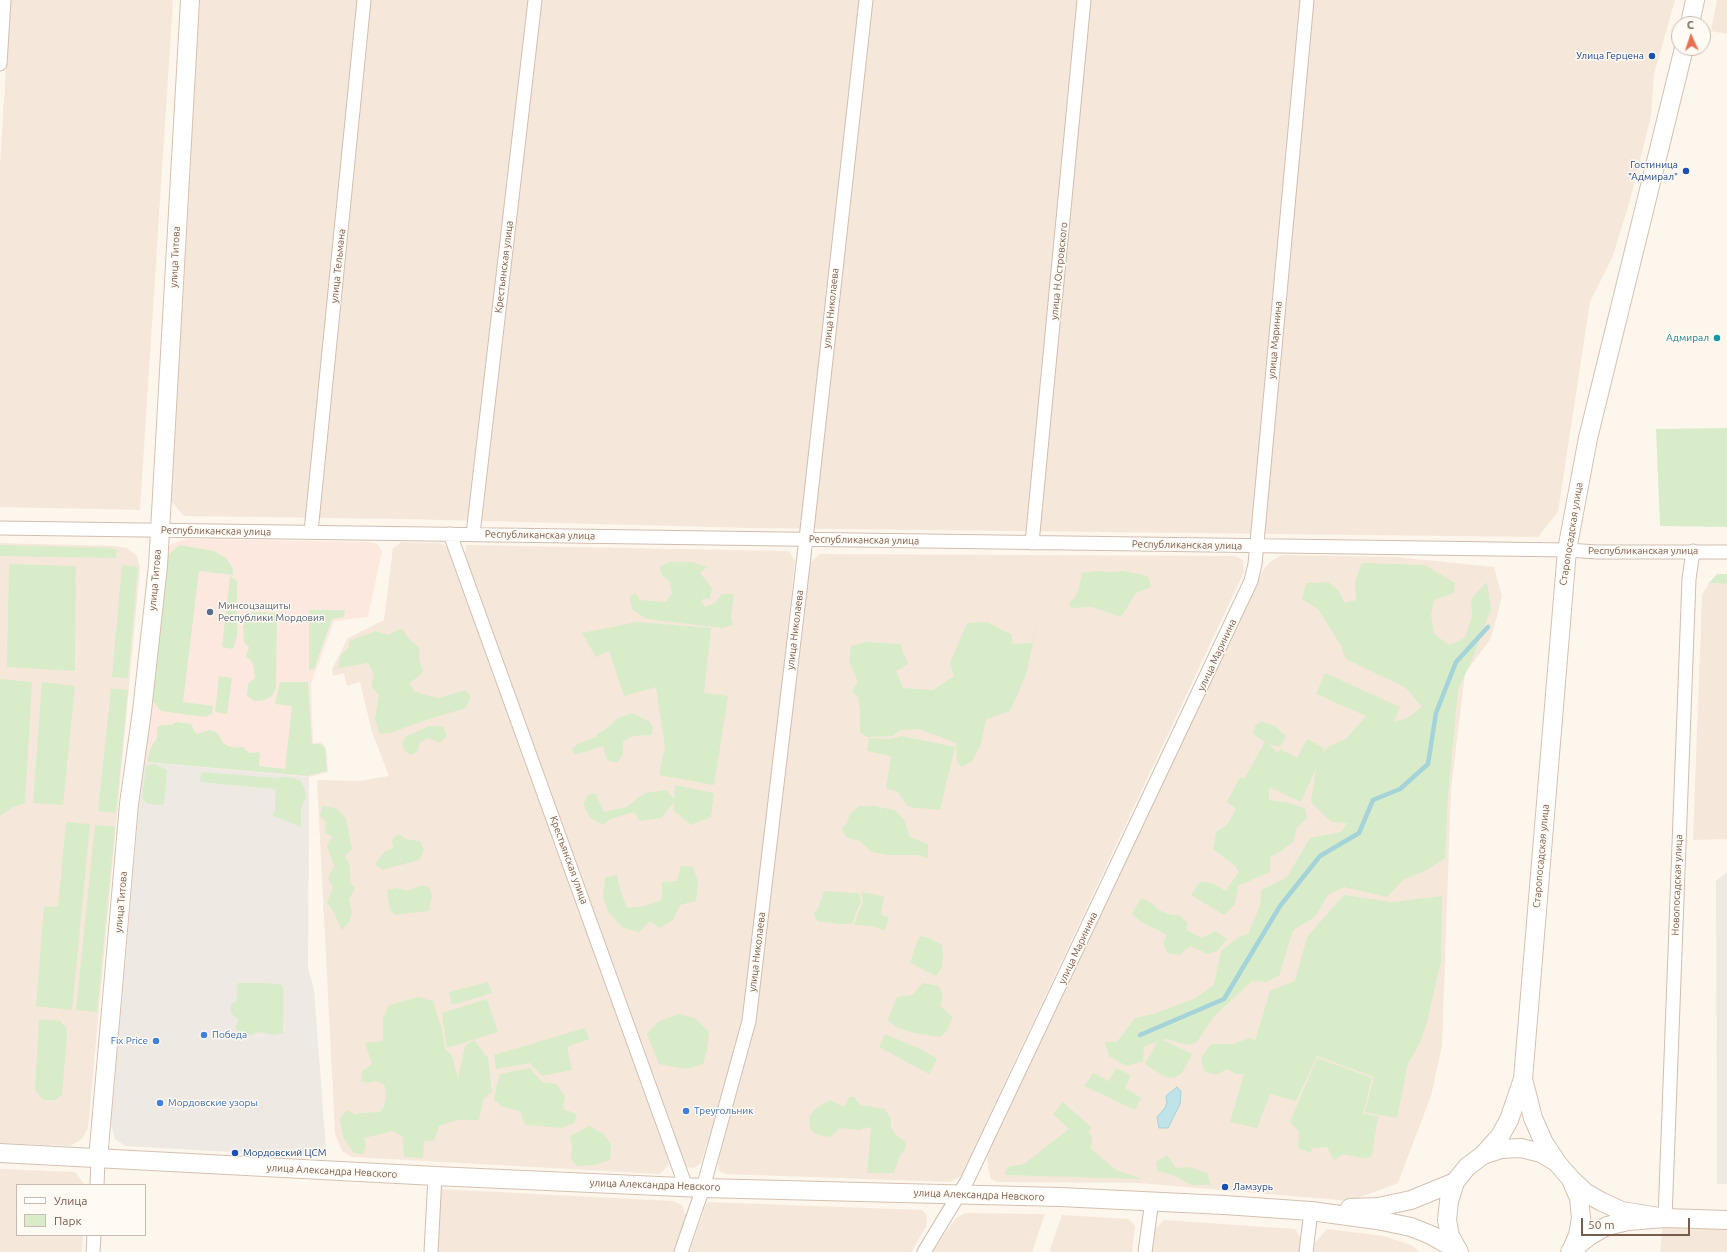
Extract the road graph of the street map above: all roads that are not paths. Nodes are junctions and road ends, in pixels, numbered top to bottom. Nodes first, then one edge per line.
1 (4, 0) edge
2 (190, 0) edge
3 (364, 0) edge
4 (535, 0) edge
5 (866, 0) edge
6 (1084, 0) edge
7 (1307, 0) edge
8 (1695, 0) edge
9 (1692, 16) edge
10 (1682, 56) edge
11 (0, 64) edge
12 (0, 528) edge
13 (159, 530) junction
14 (311, 532) junction
15 (450, 534) junction
16 (473, 534) junction
17 (806, 539) junction
18 (1032, 543) junction
19 (1256, 546) junction
20 (1566, 550) junction
21 (1693, 551) junction
22 (1727, 552) edge
23 (1523, 1079) junction
24 (0, 1153) edge
25 (1483, 1155) junction
26 (98, 1159) junction
27 (1558, 1164) junction
28 (435, 1176) junction
29 (1571, 1179) junction
30 (1455, 1182) junction
31 (97, 1184) edge
32 (695, 1187) junction
33 (960, 1194) junction
34 (1152, 1200) junction
35 (1311, 1211) junction
36 (1665, 1218) junction
37 (1727, 1220) edge
38 (94, 1236) edge
39 (1458, 1251) edge
40 (1570, 1251) edge
41 (93, 1252) edge
42 (431, 1252) edge
43 (681, 1252) edge
44 (924, 1252) edge
45 (1145, 1252) edge
46 (1306, 1252) edge

1 - 11 street
2 - 13 main road, улица Титова
3 - 14 street, улица Тельмана
4 - 16 street, Крестьянская улица
5 - 17 street, улица Николаева
6 - 18 street, улица Н.Островского
7 - 19 street, улица Маринина
8 - 9 main road
10 - 20 main road, Старопосадская улица
12 - 13 street, Республиканская улица
13 - 14 street, Республиканская улица
13 - 26 main road, улица Титова
14 - 15 street, Республиканская улица
15 - 16 street, Республиканская улица
15 - 32 street, Крестьянская улица
16 - 17 street, Республиканская улица
17 - 18 street, Республиканская улица
17 - 32 street, улица Николаева
18 - 19 street, Республиканская улица
19 - 20 street, Республиканская улица
19 - 33 street, улица Маринина
20 - 21 street, Республиканская улица
20 - 23 main road, Старопосадская улица
21 - 22 street, Республиканская улица
21 - 36 street, Новопосадская улица
23 - 25 main road
23 - 27 main road
24 - 26 main road, улица Александра Невского
25 - 27 main road
25 - 30 main road
26 - 28 main road, улица Александра Невского
26 - 31 street
27 - 29 main road
28 - 32 main road, улица Александра Невского
28 - 42 street
29 - 36 main road
29 - 40 main road
30 - 35 main road
30 - 39 main road
32 - 33 main road, улица Александра Невского
32 - 43 street, улица Николаева
33 - 34 main road, улица Александра Невского
33 - 44 street, улица Маринина
34 - 35 main road, улица Александра Невского
34 - 45 street
35 - 39 main road
35 - 46 street
36 - 37 main road
36 - 40 main road
38 - 41 street

